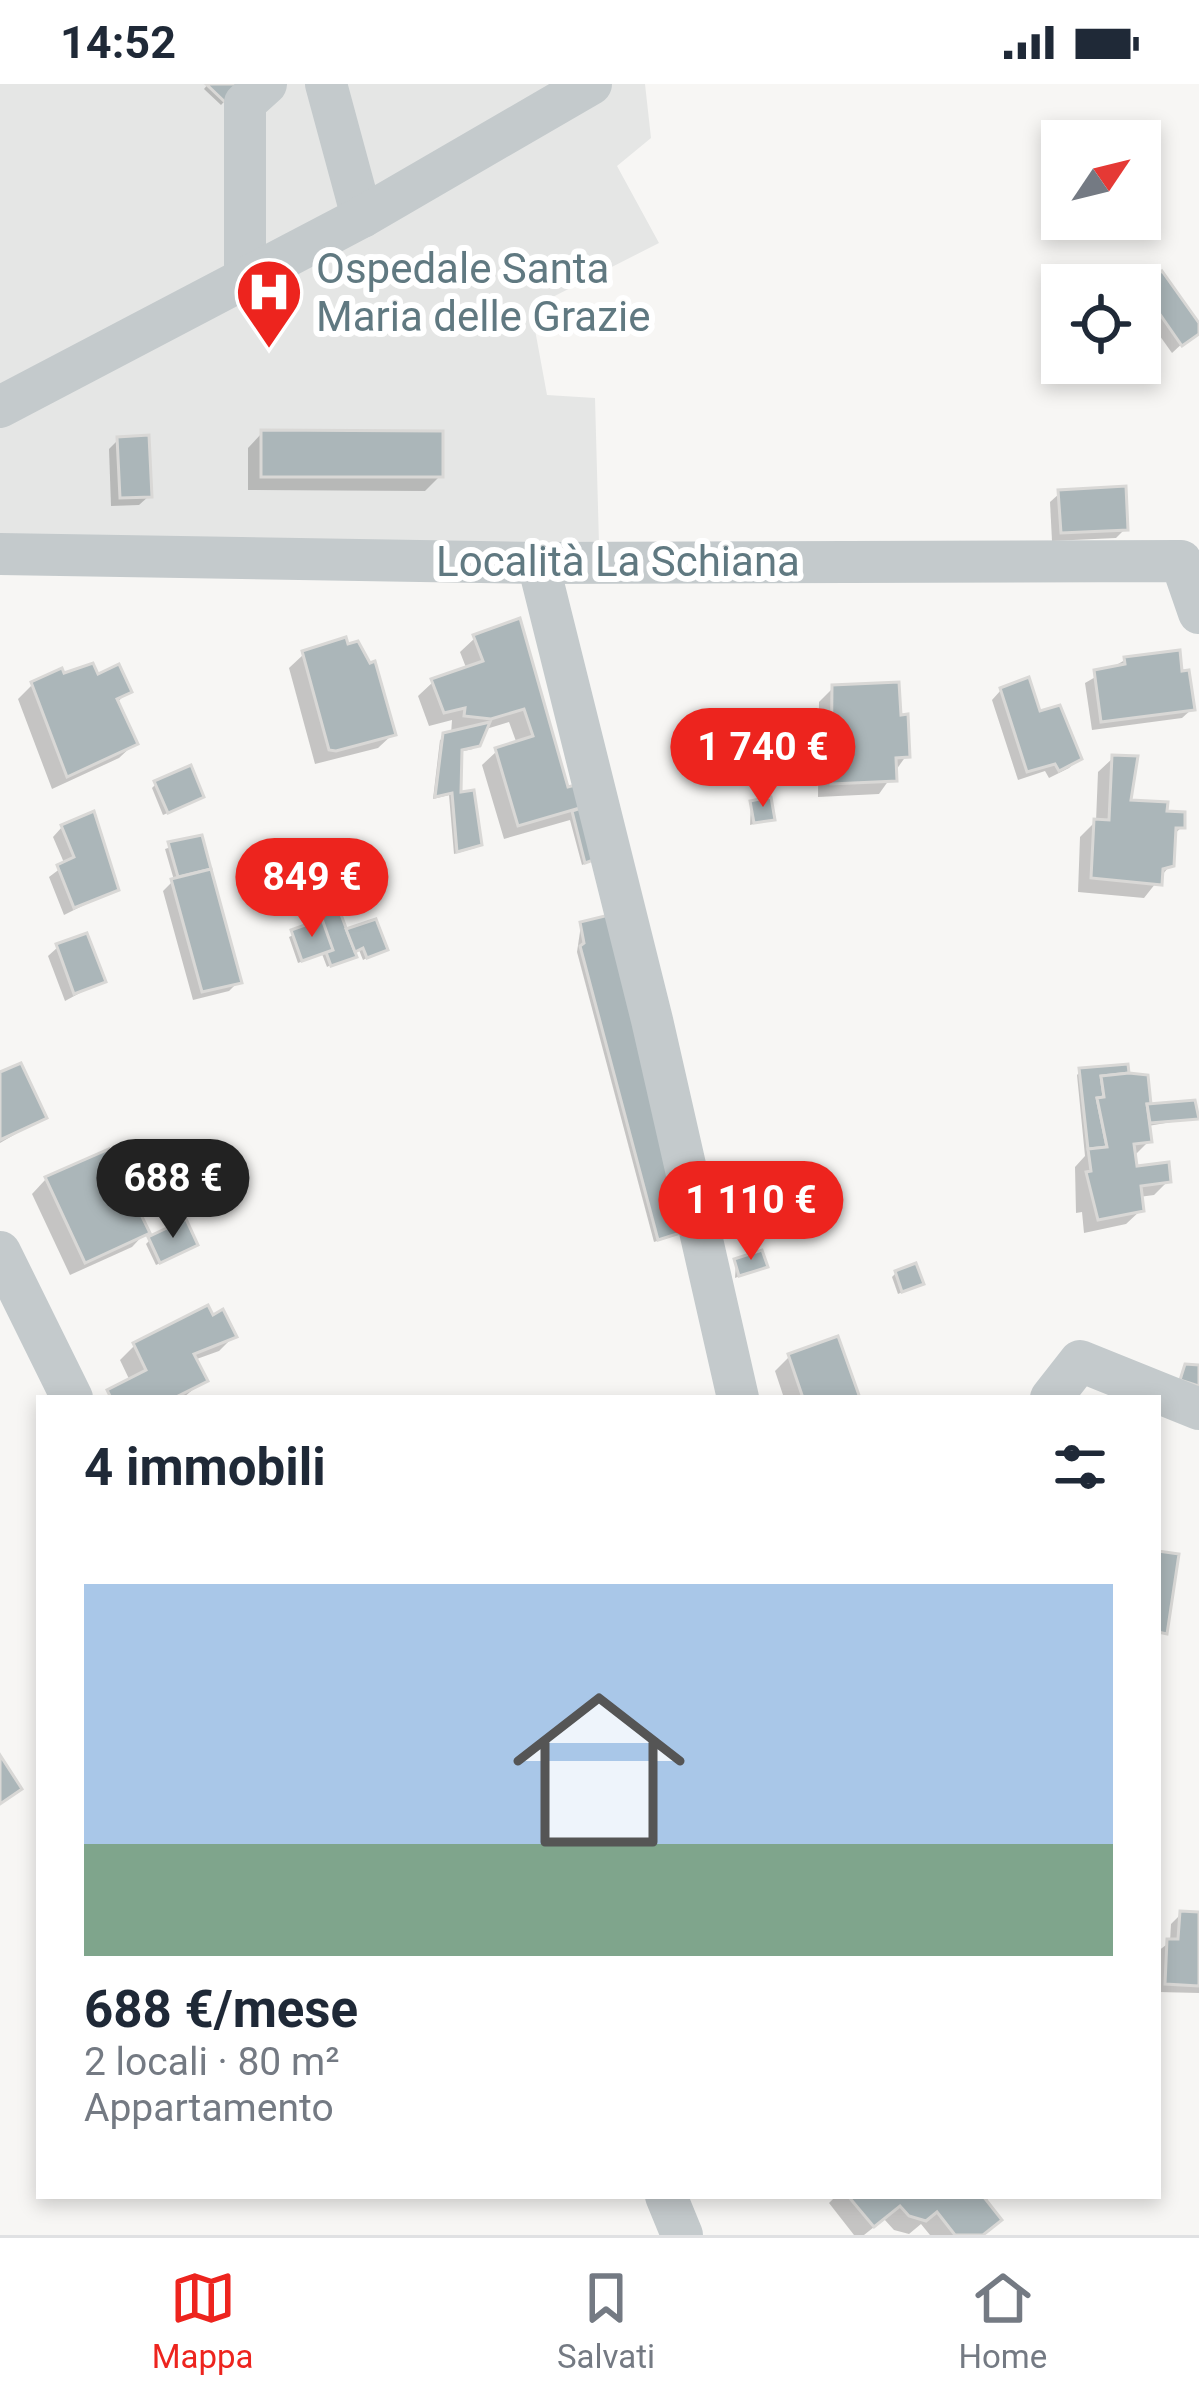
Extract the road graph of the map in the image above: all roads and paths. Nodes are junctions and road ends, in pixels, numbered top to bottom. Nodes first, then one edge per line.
1 (266, 84) edge
2 (326, 84) edge
3 (591, 84) edge
4 (362, 217) junction
5 (245, 279) junction
6 (0, 407) edge
7 (0, 419) edge
8 (0, 554) edge
9 (538, 562) junction
10 (1199, 613) edge
11 (0, 1252) edge
12 (71, 1395) edge
13 (737, 1395) edge
14 (1053, 1395) edge
15 (1199, 1409) edge
16 (667, 2199) edge
17 (682, 2235) edge

1 - 5 street
2 - 4 street
3 - 4 street
4 - 5 street
5 - 6 street
5 - 7 street
8 - 9 street, Località La Schiana
9 - 10 street, Località La Schiana
9 - 13 street
11 - 12 street
14 - 15 street
16 - 17 street

